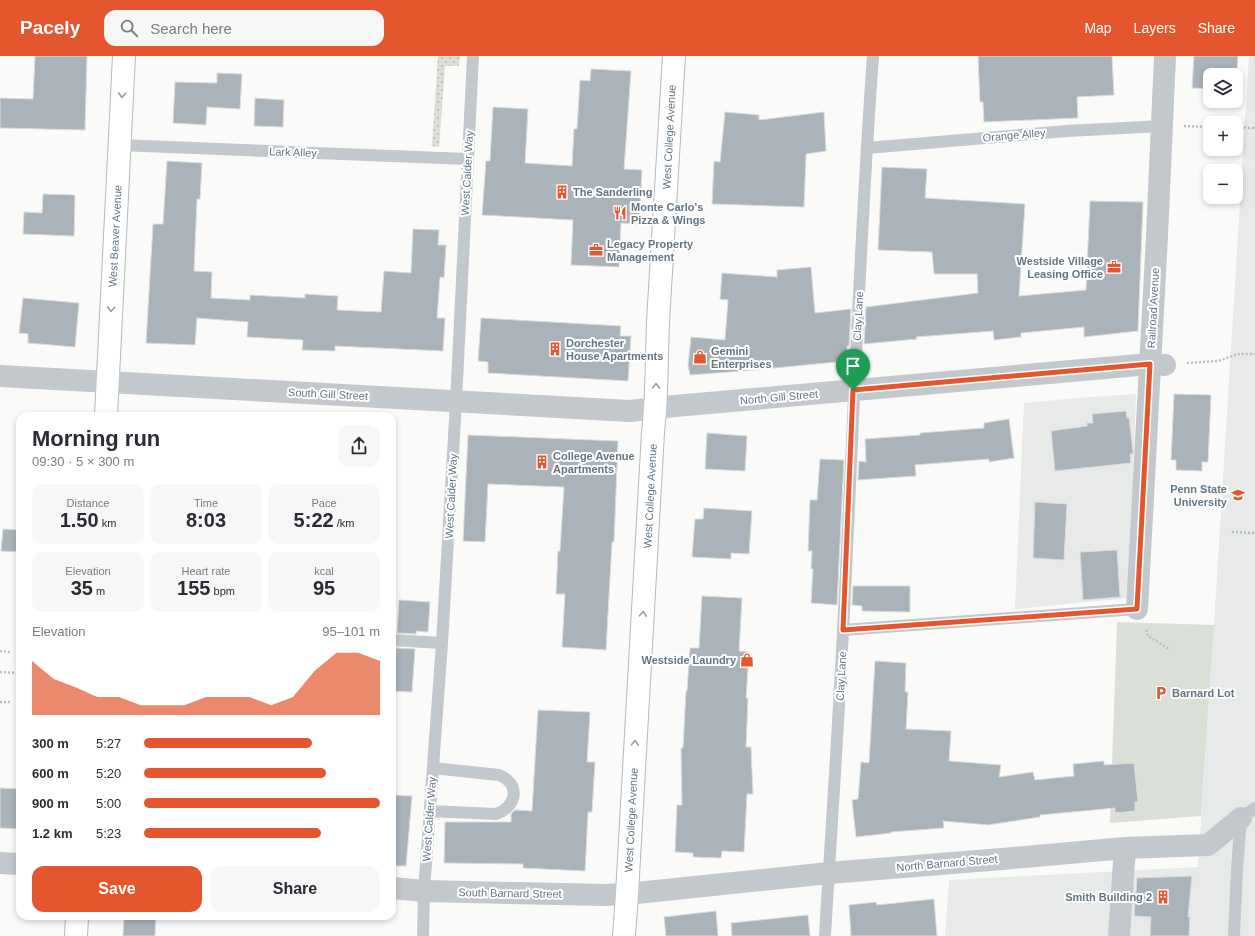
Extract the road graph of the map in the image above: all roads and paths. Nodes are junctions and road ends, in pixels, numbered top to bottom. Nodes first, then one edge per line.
1 (124, 56) edge
2 (473, 56) edge
3 (674, 56) edge
4 (873, 56) edge
5 (1164, 56) edge
6 (1162, 126) junction
7 (1243, 127) edge
8 (1255, 128) edge
9 (119, 145) junction
10 (867, 148) junction
11 (467, 159) junction
12 (1255, 354) edge
13 (1158, 364) junction
14 (0, 376) edge
15 (108, 382) junction
16 (853, 390) junction
17 (456, 402) junction
18 (656, 408) junction
19 (106, 412) edge
20 (1232, 532) dead end
21 (1255, 533) edge
22 (1137, 609) junction
23 (843, 630) junction
24 (396, 640) edge
25 (442, 643) junction
26 (1169, 649) dead end
27 (0, 651) edge
28 (10, 652) dead end
29 (0, 672) edge
30 (16, 673) edge
31 (0, 702) edge
32 (10, 702) dead end
33 (433, 768) junction
34 (430, 811) junction
35 (1248, 813) edge
36 (1125, 848) junction
37 (0, 863) edge
38 (16, 864) edge
39 (829, 873) junction
40 (396, 888) edge
41 (424, 890) junction
42 (628, 894) junction
43 (78, 920) edge
44 (76, 936) edge
45 (422, 936) edge
46 (624, 936) edge
47 (825, 936) edge
48 (1119, 936) edge
49 (1234, 936) edge

1 -> 9 main road, West Beaver Avenue
2 - 11 lane, West Calder Way
18 -> 3 main road, West College Avenue
4 - 10 lane, Clay Lane
5 - 6 street, Railroad Avenue
6 - 10 lane, Orange Alley
6 - 13 street, Railroad Avenue
7 - 8 path
9 - 11 lane, Lark Alley
9 -> 15 main road, West Beaver Avenue
10 - 16 lane, Clay Lane
11 - 17 lane, West Calder Way
12 - 13 path
13 - 16 street, North Gill Street
13 - 22 street, Railroad Avenue
14 - 15 street, South Gill Street
15 - 17 street, South Gill Street
15 - 19 main road, West Beaver Avenue
16 - 18 street, North Gill Street
16 - 23 lane, Clay Lane
17 - 18 street, South Gill Street
17 - 25 lane, West Calder Way
42 -> 18 main road, West College Avenue
20 - 21 path
22 - 23 lane
22 - 26 path
23 - 39 lane, Clay Lane
24 - 25 lane
25 - 33 lane, West Calder Way
27 - 28 path
29 - 30 path
31 - 32 path
33 - 34 lane, West Calder Way
33 - 34 lane
34 - 41 lane, West Calder Way
35 - 36 street, North Barnard Street
35 - 49 lane
36 - 39 street, North Barnard Street
36 - 48 street
37 - 38 street
39 - 42 street, North Barnard Street
39 - 47 lane, Clay Lane
40 - 41 street, South Barnard Street
41 - 42 street, South Barnard Street
41 - 45 lane, West Calder Way
42 - 46 main road, West College Avenue
43 - 44 main road

